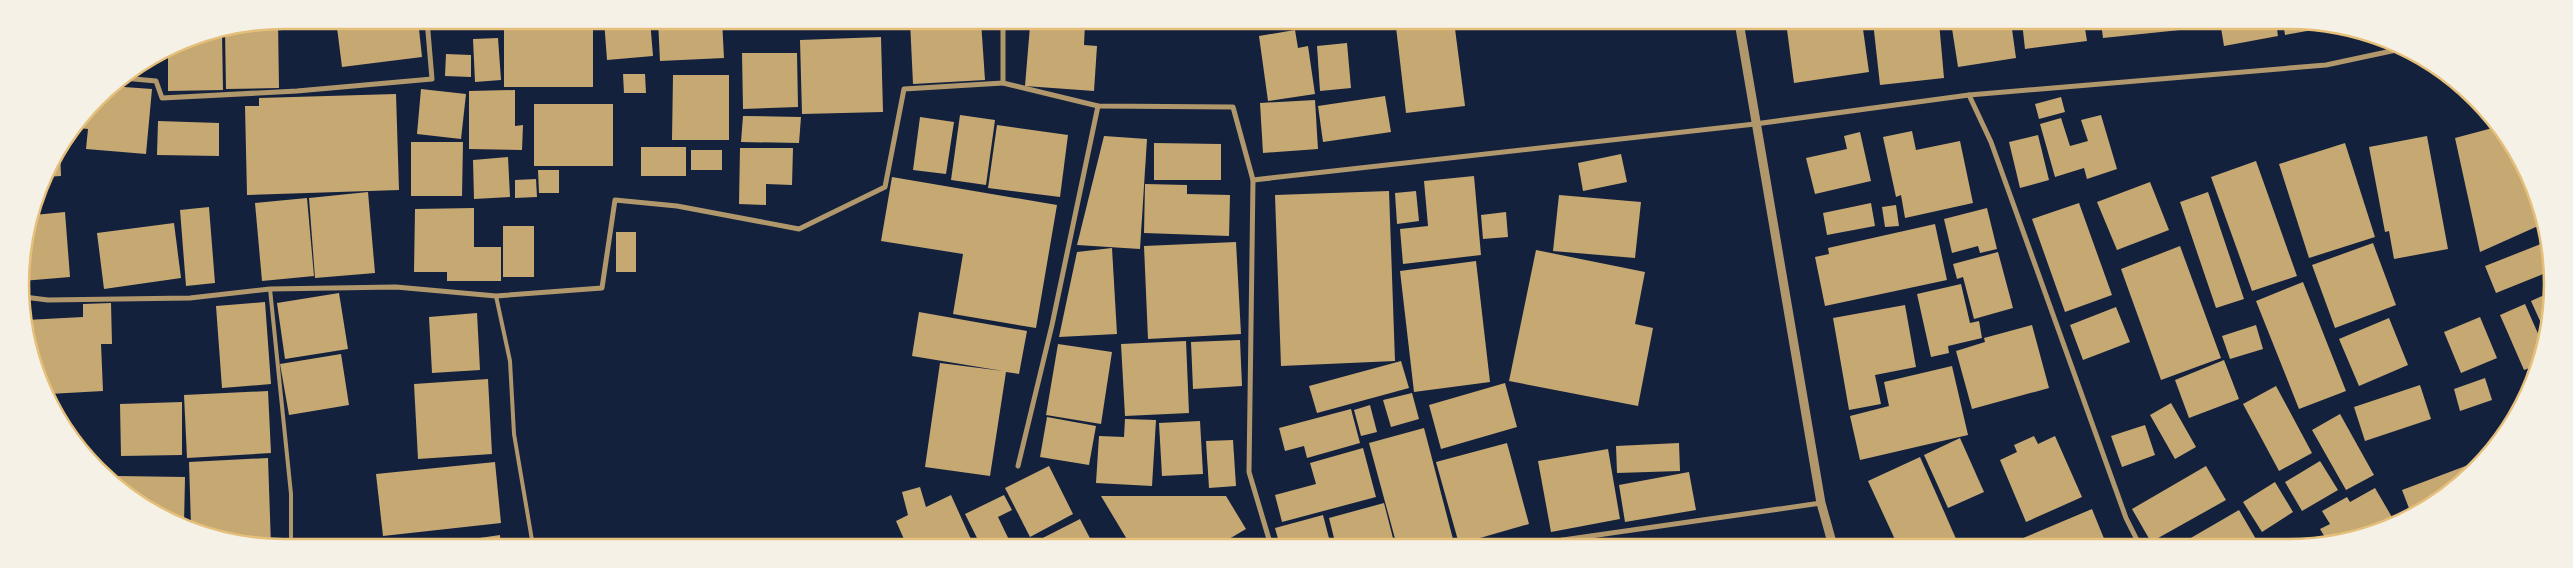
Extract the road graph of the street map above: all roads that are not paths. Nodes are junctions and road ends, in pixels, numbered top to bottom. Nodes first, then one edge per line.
1 (428, 29) edge
2 (1003, 29) edge
3 (1740, 29) edge
4 (2393, 51) edge
5 (132, 79) edge
6 (1003, 83) junction
7 (1969, 95) junction
8 (1098, 106) junction
9 (1755, 124) junction
10 (1253, 180) junction
11 (270, 289) junction
12 (496, 296) junction
13 (29, 298) edge
14 (1018, 466) dead end
15 (1821, 503) junction
16 (292, 539) edge
17 (532, 539) edge
18 (1269, 539) edge
19 (1570, 539) edge
20 (1831, 539) edge
21 (2136, 539) edge

1 - 5 street
2 - 6 street
3 - 9 street
4 - 7 street
6 - 8 street
6 - 12 street
7 - 9 street
7 - 21 street
8 - 10 street
8 - 14 street
9 - 10 street
9 - 15 street
10 - 18 street
11 - 12 street
11 - 13 street
11 - 16 lane
12 - 17 lane
15 - 19 street
15 - 20 street

